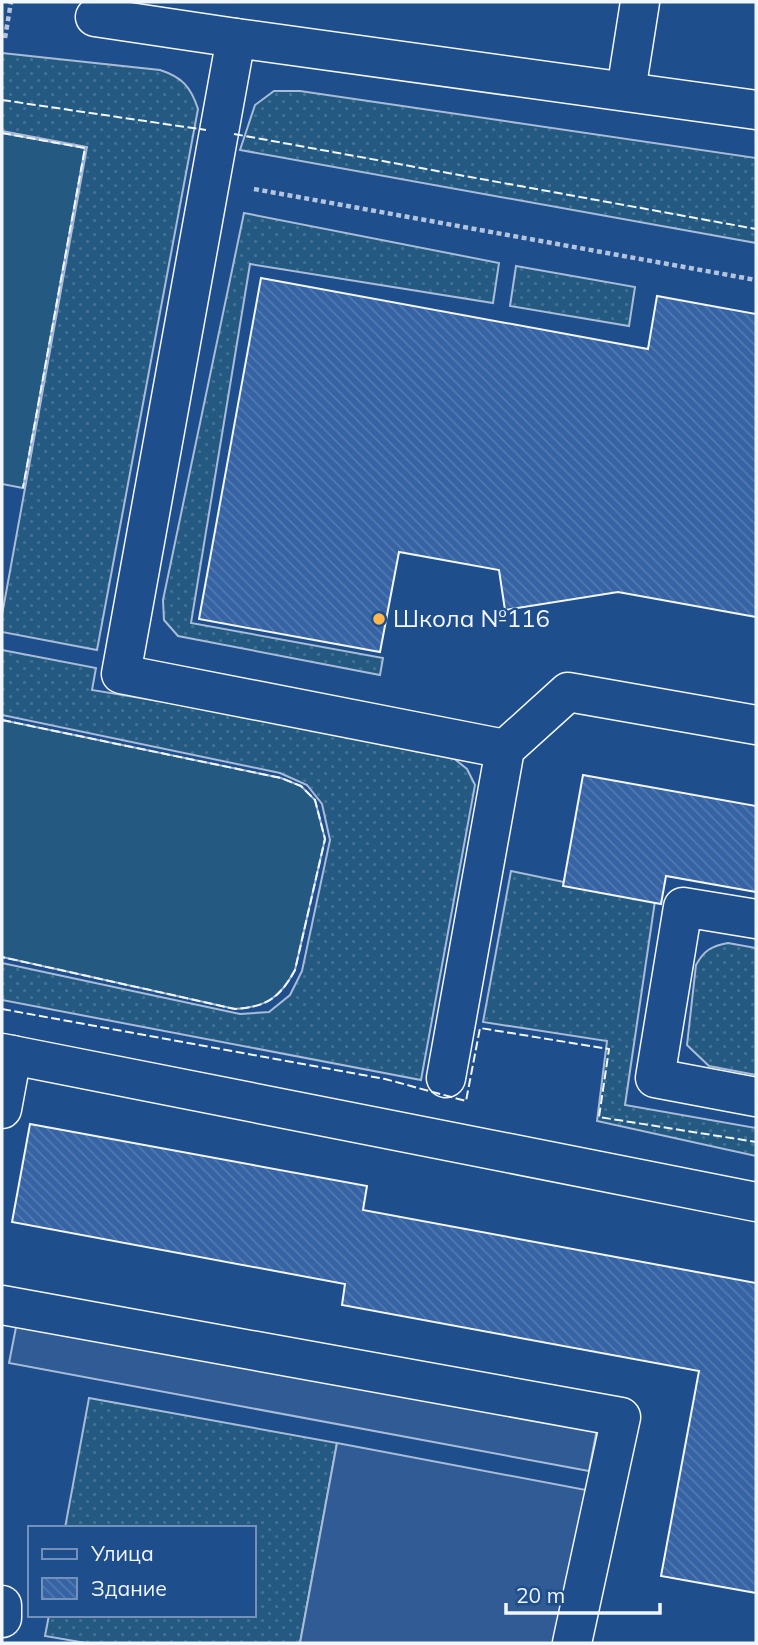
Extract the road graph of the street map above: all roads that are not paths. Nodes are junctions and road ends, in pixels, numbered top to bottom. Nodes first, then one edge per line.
1 (640, 2) edge
2 (95, 17) dead end
3 (236, 38) junction
4 (626, 91) junction
5 (756, 110) edge
6 (756, 725) edge
7 (505, 749) junction
8 (756, 919) edge
9 (7, 1054) edge
10 (446, 1078) dead end
11 (756, 1097) edge
12 (2, 1109) edge
13 (756, 1202) edge
14 (2, 1305) edge
15 (2, 1605) edge
16 (2, 1618) edge
17 (572, 1643) edge

1 - 4 street
2 - 3 street
3 - 4 street
3 - 7 street
4 - 5 street
6 - 7 street
7 - 10 street
8 - 11 street
9 - 12 street
9 - 13 street
14 - 17 street
15 - 16 street

